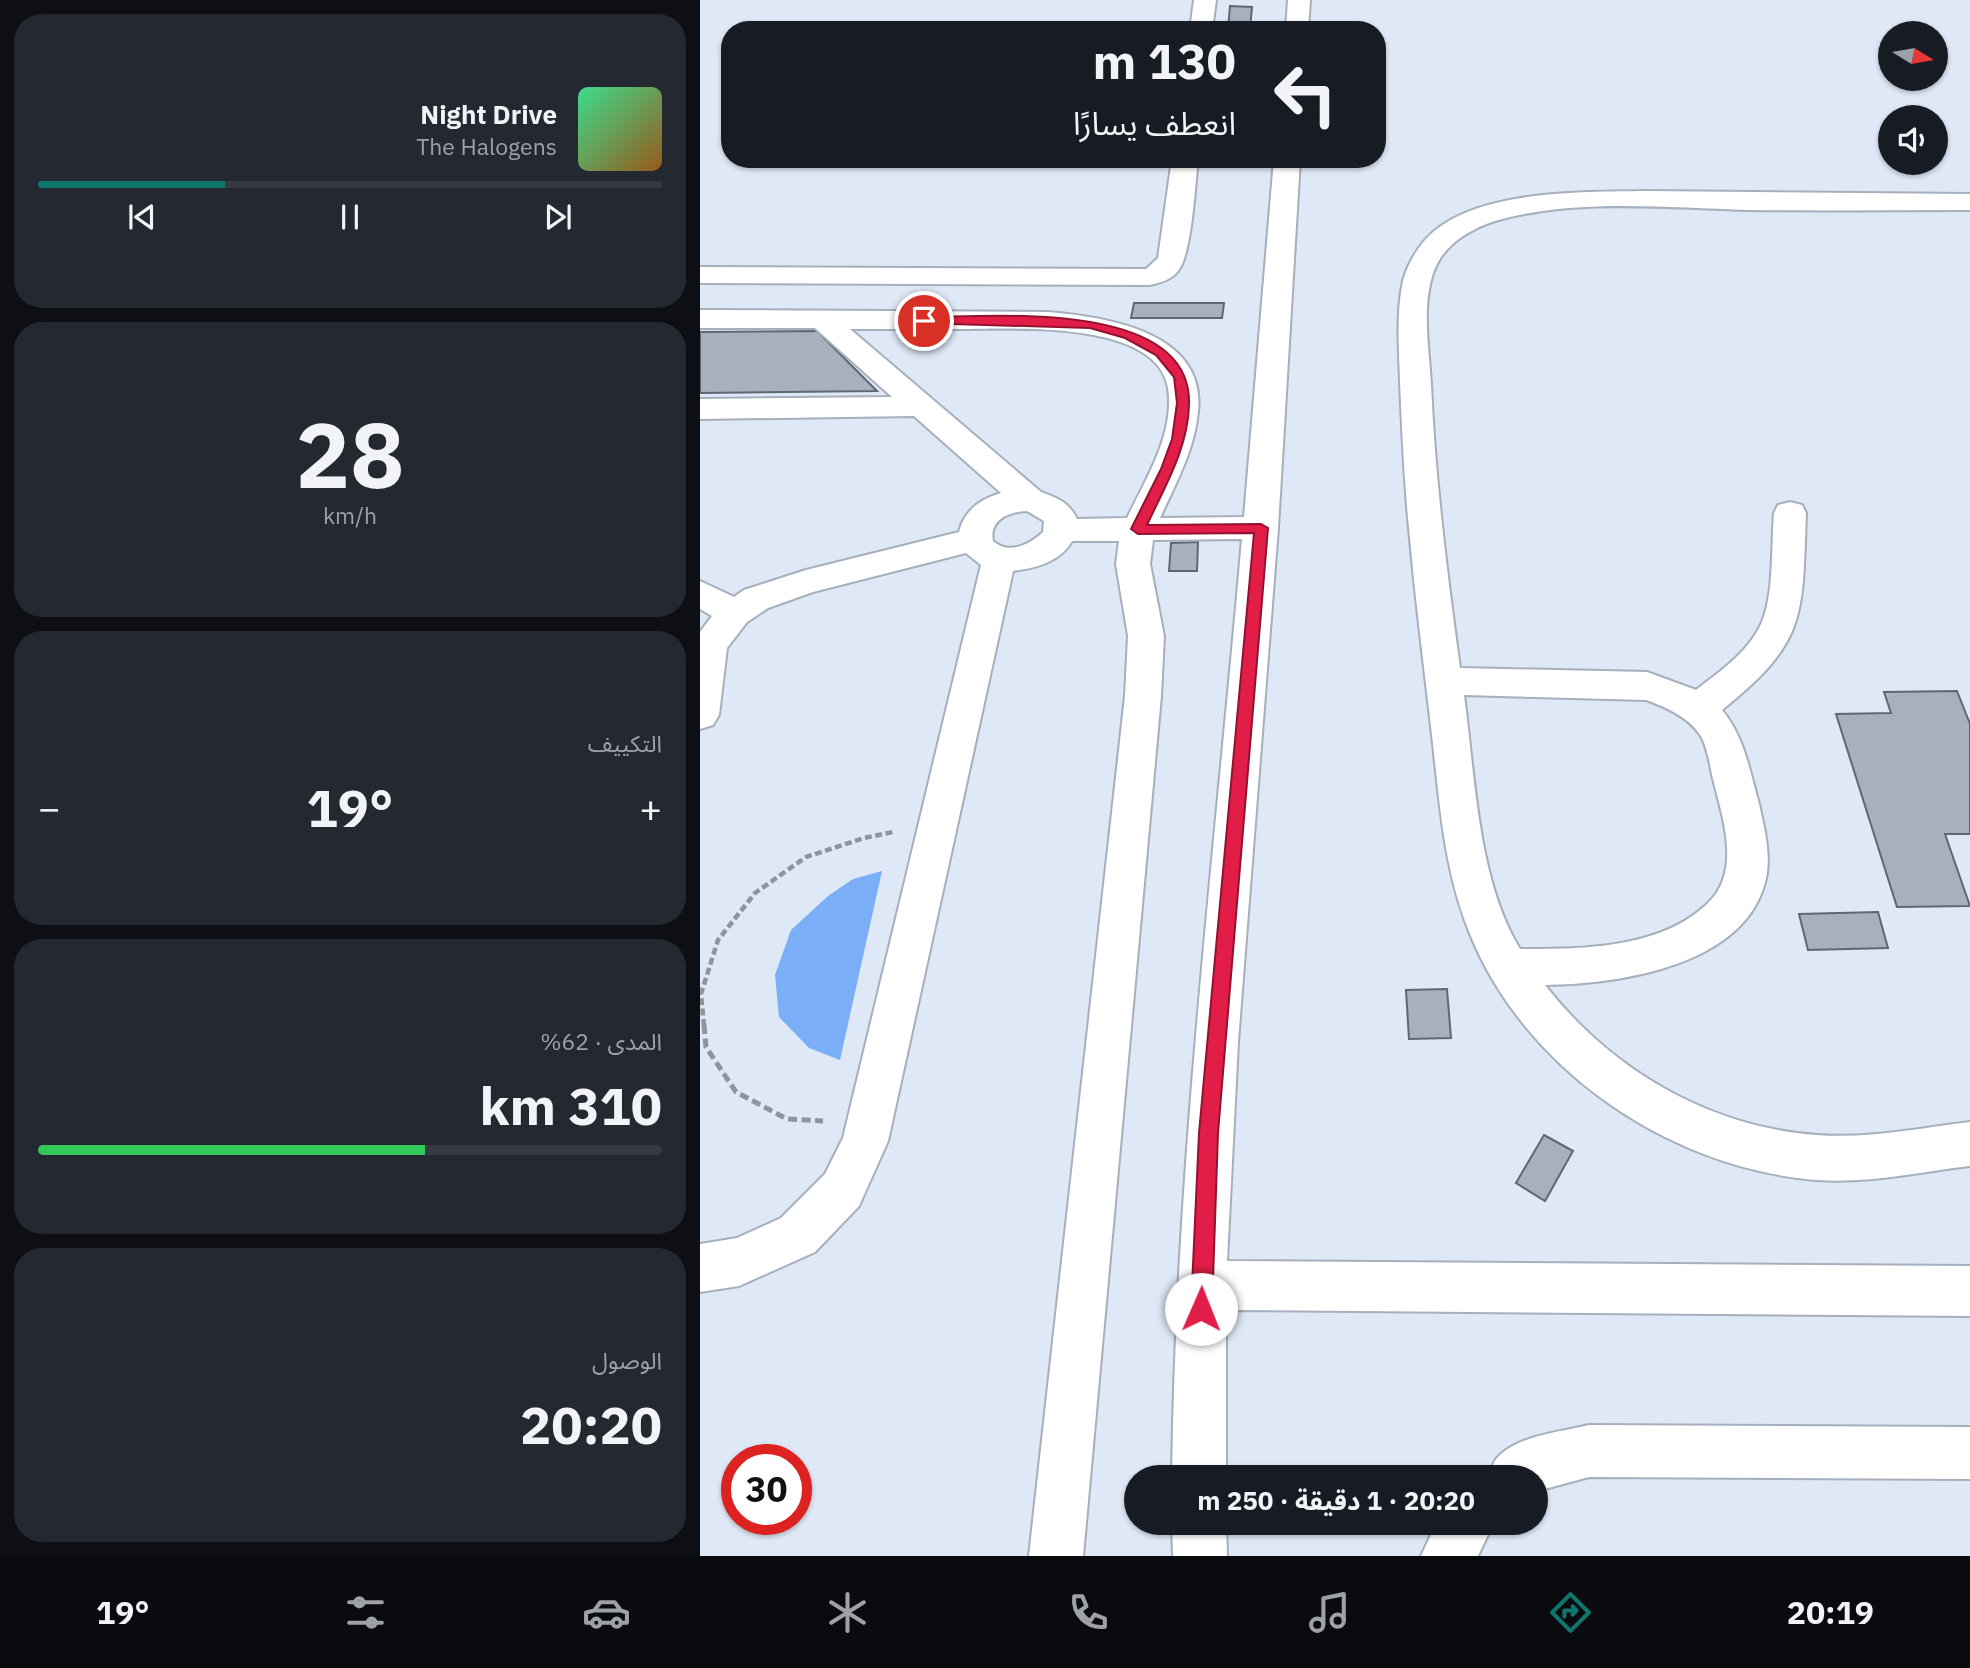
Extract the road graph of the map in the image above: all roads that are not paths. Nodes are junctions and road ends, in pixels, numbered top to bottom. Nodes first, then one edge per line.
1 (1205, 0) edge
2 (1299, 0) edge
3 (1203, 21) edge
4 (1298, 21) edge
5 (1184, 168) edge
6 (1286, 168) edge
7 (1970, 202) edge
8 (700, 275) edge
9 (700, 319) edge
10 (824, 321) junction
11 (922, 407) junction
12 (700, 409) edge
13 (1029, 500) junction
14 (1790, 513) dead end
15 (1261, 528) junction
16 (1138, 529) junction
17 (1062, 530) junction
18 (987, 550) junction
19 (700, 593) edge
20 (735, 613) junction
21 (1443, 681) junction
22 (1698, 709) junction
23 (700, 715) edge
24 (1506, 967) junction
25 (1970, 1143) edge
26 (700, 1268) edge
27 (1202, 1285) junction
28 (1970, 1291) edge
29 (1970, 1453) edge
30 (1199, 1465) edge
31 (1539, 1465) edge
32 (1199, 1535) edge
33 (1460, 1535) edge
34 (1056, 1556) edge
35 (1200, 1556) edge
36 (1448, 1556) edge

1 - 3 street
2 - 4 street
5 - 8 street
6 - 15 street
7 - 21 street
9 - 10 street
10 - 11 street
10 - 16 street
11 - 12 street
11 - 13 street
13 - 17 street
13 - 18 street
14 - 22 street
15 - 16 street
15 - 27 street
16 - 17 street
16 - 34 street
17 - 18 street
18 - 20 street
18 - 26 street
19 - 20 street
20 - 23 street
21 - 22 street
21 - 24 street
22 - 24 street
24 - 25 street
27 - 28 street
27 - 30 street
29 - 31 street
32 - 35 street
33 - 36 street

